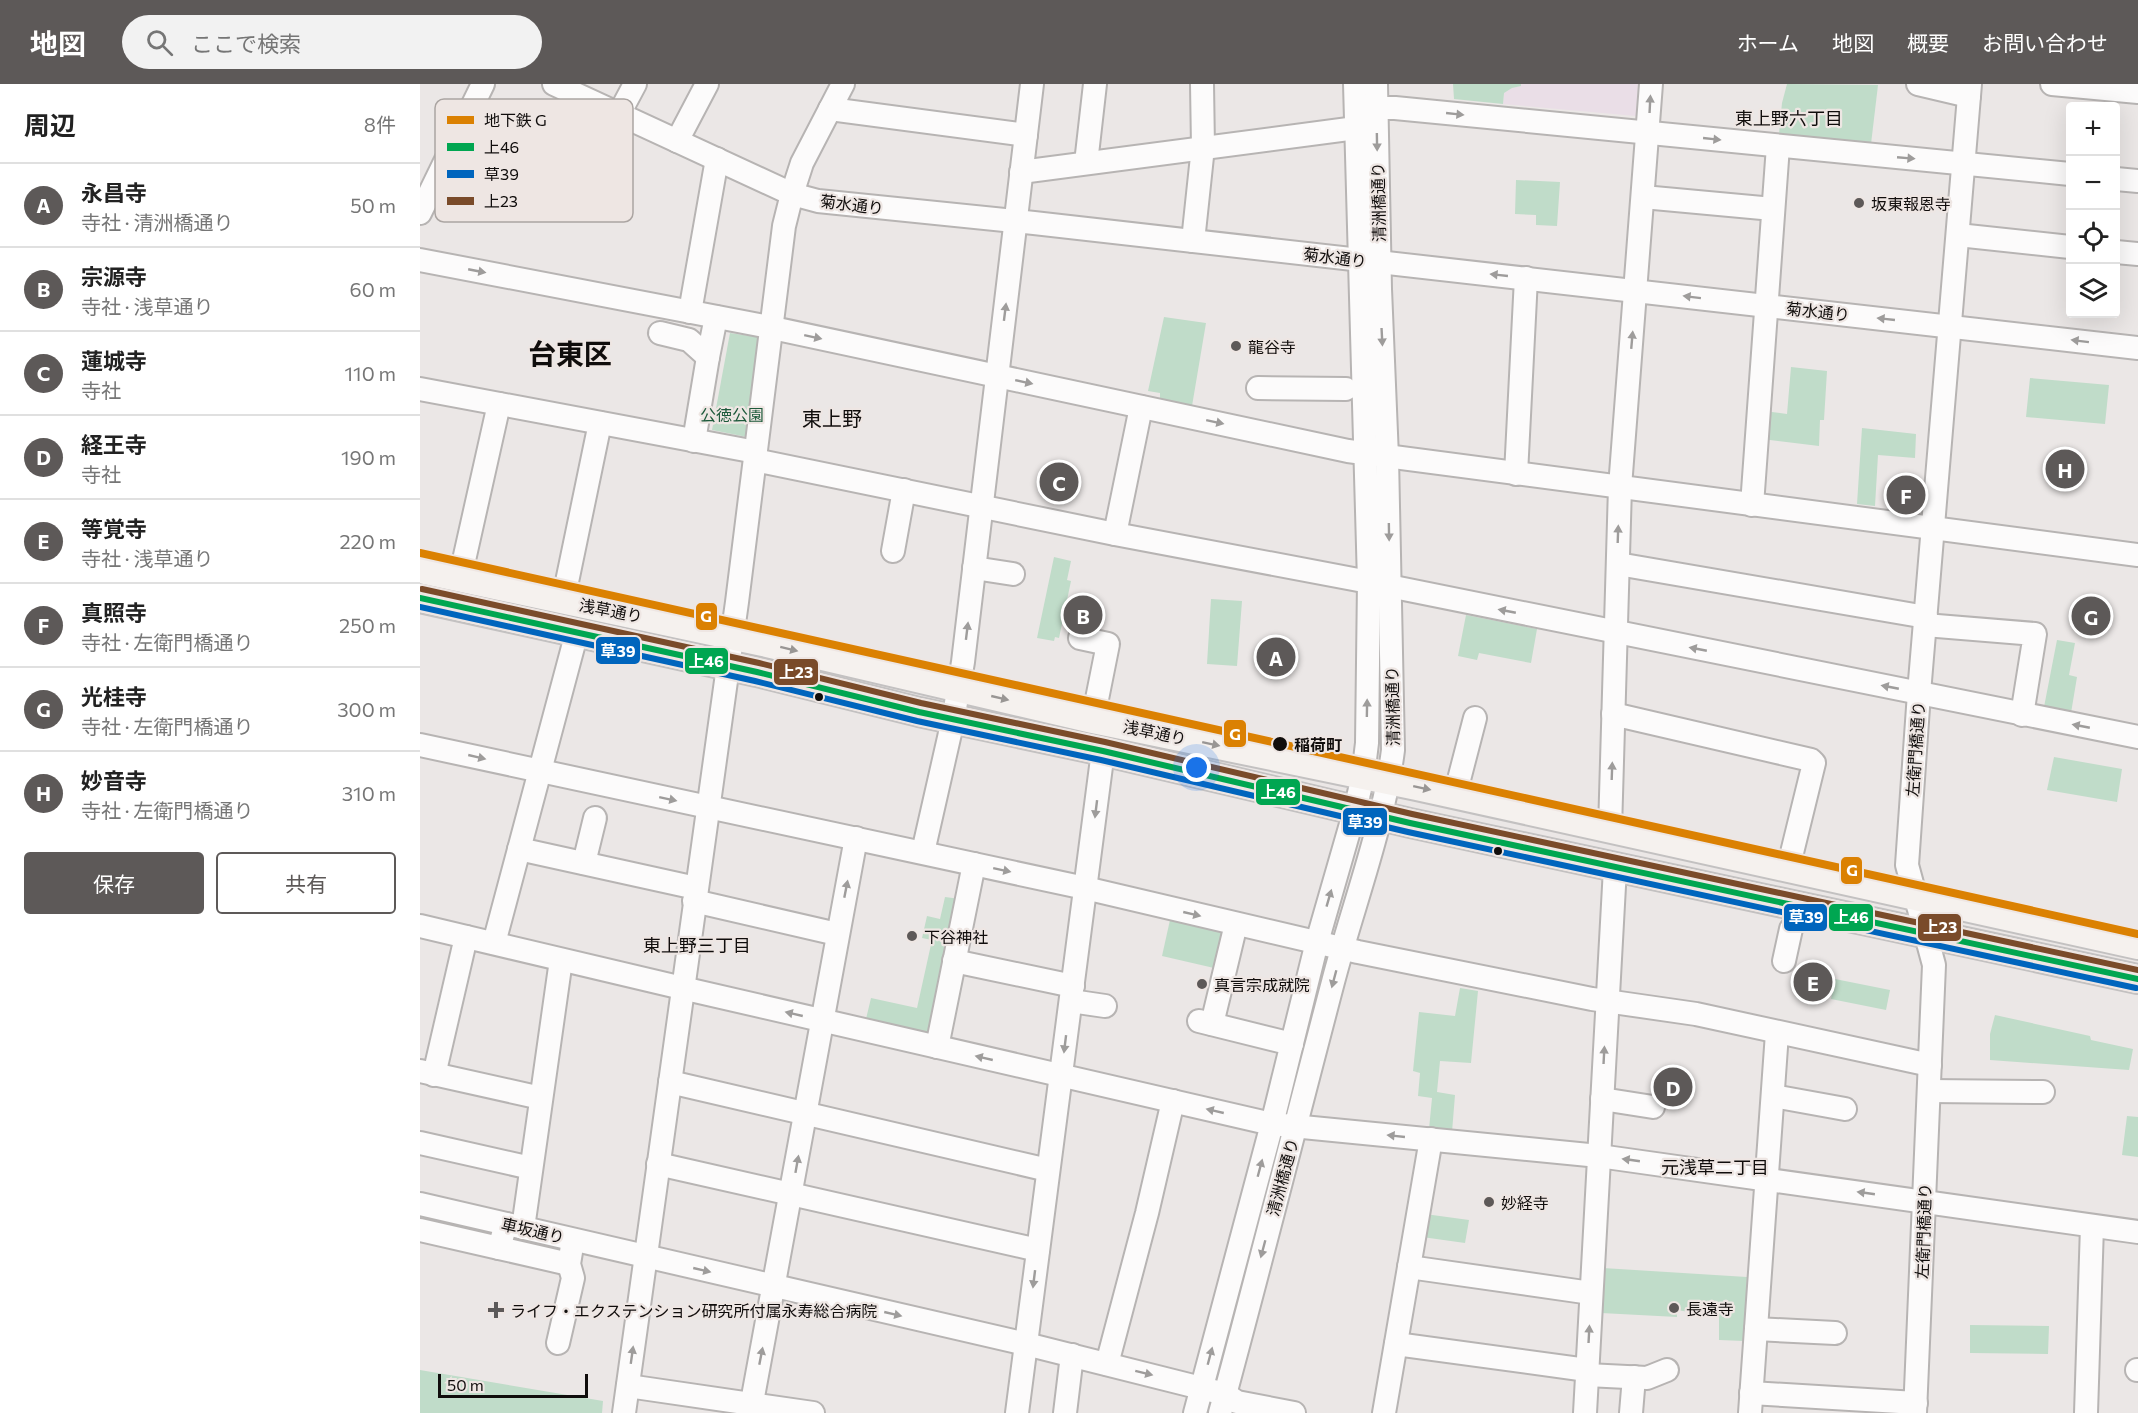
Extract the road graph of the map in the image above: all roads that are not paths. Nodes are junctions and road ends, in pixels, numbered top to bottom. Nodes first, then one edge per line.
1 (483, 84) edge
2 (554, 84) edge
3 (635, 84) edge
4 (707, 84) edge
5 (843, 84) edge
6 (1032, 84) edge
7 (1095, 84) edge
8 (1202, 84) edge
9 (1355, 84) edge
10 (1376, 84) edge
11 (1651, 84) edge
12 (1917, 84) edge
13 (2052, 84) edge
14 (1970, 90) edge
15 (2138, 92) edge
16 (476, 99) edge
17 (586, 99) edge
18 (627, 99) edge
19 (1376, 108) junction
20 (830, 109) junction
21 (633, 121) edge
22 (1356, 128) junction
23 (1648, 133) junction
24 (1026, 135) junction
25 (677, 141) junction
26 (1778, 146) junction
27 (1203, 147) junction
28 (717, 159) junction
29 (1086, 163) junction
30 (1964, 163) junction
31 (1021, 172) junction
32 (2066, 174) edge
33 (2120, 179) edge
34 (2138, 181) edge
35 (435, 182) edge
36 (792, 194) junction
37 (1643, 197) junction
38 (1773, 209) junction
39 (420, 213) edge
40 (1016, 221) junction
41 (1958, 235) junction
42 (1193, 241) junction
43 (2066, 247) edge
44 (2120, 252) edge
45 (2138, 254) edge
46 (420, 260) edge
47 (1370, 261) junction
48 (1526, 278) junction
49 (1636, 290) junction
50 (1766, 305) junction
51 (690, 312) junction
52 (716, 317) junction
53 (1950, 326) junction
54 (772, 328) junction
55 (660, 333) dead end
56 (2138, 348) edge
57 (708, 357) junction
58 (997, 376) junction
59 (1258, 388) dead end
60 (420, 389) edge
61 (1346, 390) dead end
62 (1129, 400) junction
63 (499, 404) junction
64 (600, 423) junction
65 (694, 441) junction
66 (1377, 455) junction
67 (755, 456) junction
68 (1516, 474) junction
69 (1620, 487) junction
70 (904, 490) junction
71 (1752, 505) junction
72 (982, 506) junction
73 (1934, 529) junction
74 (1115, 534) junction
75 (893, 551) dead end
76 (2138, 555) edge
77 (1618, 564) junction
78 (974, 568) junction
79 (420, 569) edge
80 (1013, 574) dead end
81 (460, 578) junction
82 (1379, 585) junction
83 (420, 598) edge
84 (563, 601) junction
85 (1925, 621) junction
86 (577, 632) junction
87 (1616, 633) junction
88 (732, 636) junction
89 (1080, 638) dead end
90 (728, 666) junction
91 (959, 689) junction
92 (1919, 693) junction
93 (1613, 714) junction
94 (2022, 715) junction
95 (1475, 718) dead end
96 (1094, 719) junction
97 (953, 720) junction
98 (2138, 737) edge
99 (421, 747) edge
100 (1103, 751) junction
101 (540, 771) junction
102 (1376, 779) junction
103 (1455, 795) junction
104 (707, 807) junction
105 (1368, 814) junction
106 (594, 818) dead end
107 (1610, 830) junction
108 (856, 838) junction
109 (519, 849) junction
110 (923, 852) junction
111 (584, 863) junction
112 (974, 864) junction
113 (1615, 868) junction
114 (1788, 869) junction
115 (1085, 888) junction
116 (695, 894) junction
117 (1916, 896) junction
118 (1236, 924) junction
119 (420, 926) edge
120 (1791, 929) dead end
121 (837, 934) junction
122 (1926, 935) junction
123 (466, 937) junction
124 (1317, 942) junction
125 (494, 943) junction
126 (2138, 945) edge
127 (1342, 948) junction
128 (561, 960) junction
129 (954, 961) junction
130 (1784, 961) dead end
131 (2138, 980) edge
132 (682, 988) junction
133 (1072, 994) junction
134 (1606, 1001) junction
135 (1105, 1006) dead end
136 (821, 1020) junction
137 (1777, 1033) junction
138 (1292, 1044) junction
139 (937, 1047) junction
140 (1930, 1065) junction
141 (427, 1073) edge
142 (1061, 1075) junction
143 (670, 1082) junction
144 (1929, 1091) junction
145 (2043, 1092) dead end
146 (1773, 1096) junction
147 (541, 1098) junction
148 (1602, 1099) junction
149 (1173, 1101) junction
150 (1653, 1107) dead end
151 (1845, 1109) dead end
152 (805, 1114) junction
153 (1272, 1124) junction
154 (1295, 1126) junction
155 (1431, 1139) junction
156 (420, 1143) edge
157 (1599, 1155) junction
158 (658, 1164) junction
159 (531, 1168) junction
160 (1048, 1170) junction
161 (1767, 1179) junction
162 (792, 1194) junction
163 (1924, 1201) junction
164 (420, 1204) edge
165 (514, 1226) junction
166 (2092, 1226) junction
167 (420, 1230) edge
168 (2138, 1232) edge
169 (573, 1240) junction
170 (499, 1248) junction
171 (1038, 1250) junction
172 (645, 1257) junction
173 (569, 1264) junction
174 (1409, 1267) junction
175 (774, 1287) junction
176 (1591, 1293) junction
177 (1756, 1329) junction
178 (1835, 1333) dead end
179 (558, 1343) dead end
180 (1026, 1344) junction
181 (1396, 1344) junction
182 (1072, 1355) junction
183 (1107, 1364) junction
184 (1667, 1370) dead end
185 (1587, 1372) junction
186 (1634, 1377) junction
187 (628, 1386) junction
188 (1201, 1388) junction
189 (1223, 1403) edge
190 (1751, 1403) edge
191 (751, 1408) edge
192 (1916, 1408) edge
193 (624, 1413) edge
194 (813, 1413) edge
195 (1017, 1413) edge
196 (1065, 1413) edge
197 (1195, 1413) edge
198 (1294, 1413) edge
199 (1384, 1413) edge
200 (1585, 1413) edge
201 (1631, 1413) edge
202 (2086, 1413) edge

1 - 16 street
2 - 17 street, 菊水通り
3 - 18 street
4 - 25 street
5 - 20 street
6 - 24 street
7 - 29 street
8 - 27 street
9 - 22 street, 清洲橋通り
10 - 19 street, 清洲橋通り
23 -> 11 street
12 - 14 street
13 - 15 street
14 - 30 street, 左衛門橋通り
19 -> 23 street
19 -> 47 street, 清洲橋通り
20 - 24 street
20 - 36 street
21 - 25 street, 菊水通り
22 - 27 street
22 - 47 street, 清洲橋通り
23 -> 26 street
23 - 37 street
24 - 31 street
25 - 28 street, 菊水通り
26 -> 30 street
26 - 38 street
27 - 29 street
27 - 42 street
28 - 36 street, 菊水通り
28 - 51 street
29 - 31 street
30 - 32 street
30 - 41 street, 左衛門橋通り
31 - 40 street
33 - 34 street
35 - 39 street
36 - 40 street, 菊水通り
36 - 54 street
37 - 38 street
37 - 49 street
38 - 50 street
40 - 42 street, 菊水通り
58 -> 40 street
41 - 43 street
41 - 53 street, 左衛門橋通り
42 - 47 street, 菊水通り
44 - 45 street
46 -> 51 street
48 -> 47 street, 菊水通り
47 - 66 street, 清洲橋通り
48 - 49 street, 菊水通り
48 - 68 street
50 -> 49 street, 菊水通り
69 -> 49 street
53 -> 50 street, 菊水通り
50 - 71 street
51 - 52 street
52 - 54 street
52 - 57 street
56 -> 53 street, 菊水通り
53 - 73 street, 左衛門橋通り
54 -> 58 street
54 - 67 street
55 - 57 street
57 - 65 street
58 -> 62 street
58 - 72 street
59 - 61 street
60 - 63 street
62 -> 66 street
62 - 74 street
63 - 64 street
63 - 81 street
64 - 65 street
64 - 84 street
65 - 67 street
66 - 68 street
66 - 82 street, 清洲橋通り
67 - 70 street
67 - 88 street
68 - 69 street
69 - 71 street
77 -> 69 street
70 - 72 street
70 - 75 street
71 - 73 street
72 - 74 street
72 - 78 street
73 - 76 street
73 - 85 street, 左衛門橋通り
74 - 82 street
77 - 85 street
77 - 87 street
78 - 80 street
91 -> 78 street
79 - 81 main road, 浅草通り
81 - 84 main road, 浅草通り
87 -> 82 street
82 - 102 street, 清洲橋通り
83 - 86 main road, 浅草通り
84 - 88 main road, 浅草通り
85 - 92 street, 左衛門橋通り
85 - 94 street
86 - 90 main road, 浅草通り
86 - 101 street
92 -> 87 street
87 - 93 street
88 - 90 street
88 -> 91 main road, 浅草通り
89 - 96 street
90 - 97 main road, 浅草通り
90 - 104 street
91 -> 96 main road, 浅草通り
91 - 97 street
92 - 94 street
92 - 117 street, 左衛門橋通り
107 -> 93 street
93 - 114 street
98 -> 94 street
95 - 103 street
96 -> 102 main road, 浅草通り
97 - 100 main road, 浅草通り
97 - 110 street
99 -> 101 street
100 - 105 main road, 浅草通り
100 -> 115 street
101 -> 104 street
101 - 109 street
102 -> 103 main road, 浅草通り
102 - 105 street, 清洲橋通り
103 - 107 main road, 浅草通り
104 - 108 street
104 - 116 street
105 - 113 main road, 浅草通り
124 -> 105 street, 清洲橋通り
105 - 127 street, 清洲橋通り
106 - 111 street
107 - 114 main road, 浅草通り
108 - 110 street
121 -> 108 street
109 - 111 street
109 - 125 street
110 - 112 street
111 - 116 street
112 -> 115 street
112 - 129 street
113 - 122 main road, 浅草通り
113 - 134 street
114 - 117 main road, 浅草通り
115 -> 118 street
115 - 133 street
116 - 121 street
116 - 132 street
117 - 122 street, 左衛門橋通り
117 - 126 main road, 浅草通り
118 - 124 street
118 - 138 street
119 - 123 street
120 - 130 street
121 - 136 street
122 - 131 main road, 浅草通り
122 - 140 street, 左衛門橋通り
123 - 125 street
123 - 141 street
124 - 127 street
124 - 138 street, 清洲橋通り
125 - 128 street
127 - 134 street
127 -> 154 street, 清洲橋通り
128 - 132 street
128 - 147 street
129 - 133 street
129 - 139 street
136 -> 132 street
132 - 143 street
133 - 135 street
133 -> 142 street
134 - 137 street
148 -> 134 street
136 - 139 street
136 - 152 street
137 - 140 street
137 - 146 street
138 - 153 street, 清洲橋通り
142 -> 139 street
140 - 144 street, 左衛門橋通り
141 - 147 street
142 - 149 street
142 - 160 street
143 - 152 street
143 - 158 street
144 - 145 street
144 - 163 street, 左衛門橋通り
146 - 151 street
146 - 161 street
147 - 159 street
148 - 150 street
148 - 157 street
153 -> 149 street
149 - 183 street
152 - 160 street
162 -> 152 street
153 - 154 street
188 -> 153 street, 清洲橋通り
155 -> 154 street
154 -> 189 street, 清洲橋通り
155 - 157 street
155 - 174 street
156 - 159 street
161 -> 157 street
157 - 176 street
158 - 162 street
158 - 172 street
159 - 165 street
160 - 171 street
163 -> 161 street
161 - 177 street
162 - 171 street
162 - 175 street
163 - 166 street
163 - 192 street, 左衛門橋通り
164 - 165 street, 車坂通り
165 - 169 street, 車坂通り
165 - 170 street
166 - 168 street
166 - 202 street
167 - 170 street
169 - 172 street, 車坂通り
169 - 173 street
170 - 173 street
171 -> 180 street
172 -> 175 street, 車坂通り
187 -> 172 street
173 - 179 street
174 - 176 street
174 - 181 street
175 -> 180 street, 車坂通り
191 -> 175 street
185 -> 176 street
177 - 178 street
177 - 190 street
180 - 182 street, 車坂通り
180 - 195 street
181 - 185 street
181 - 199 street
182 - 183 street, 車坂通り
182 - 196 street
183 -> 188 street, 車坂通り
184 - 186 street
185 - 186 street
185 - 200 street
186 - 201 street
187 - 191 street
187 - 193 street
188 - 189 street, 車坂通り
188 - 197 street, 清洲橋通り
189 - 198 street, 車坂通り
190 - 192 street
191 - 194 street

